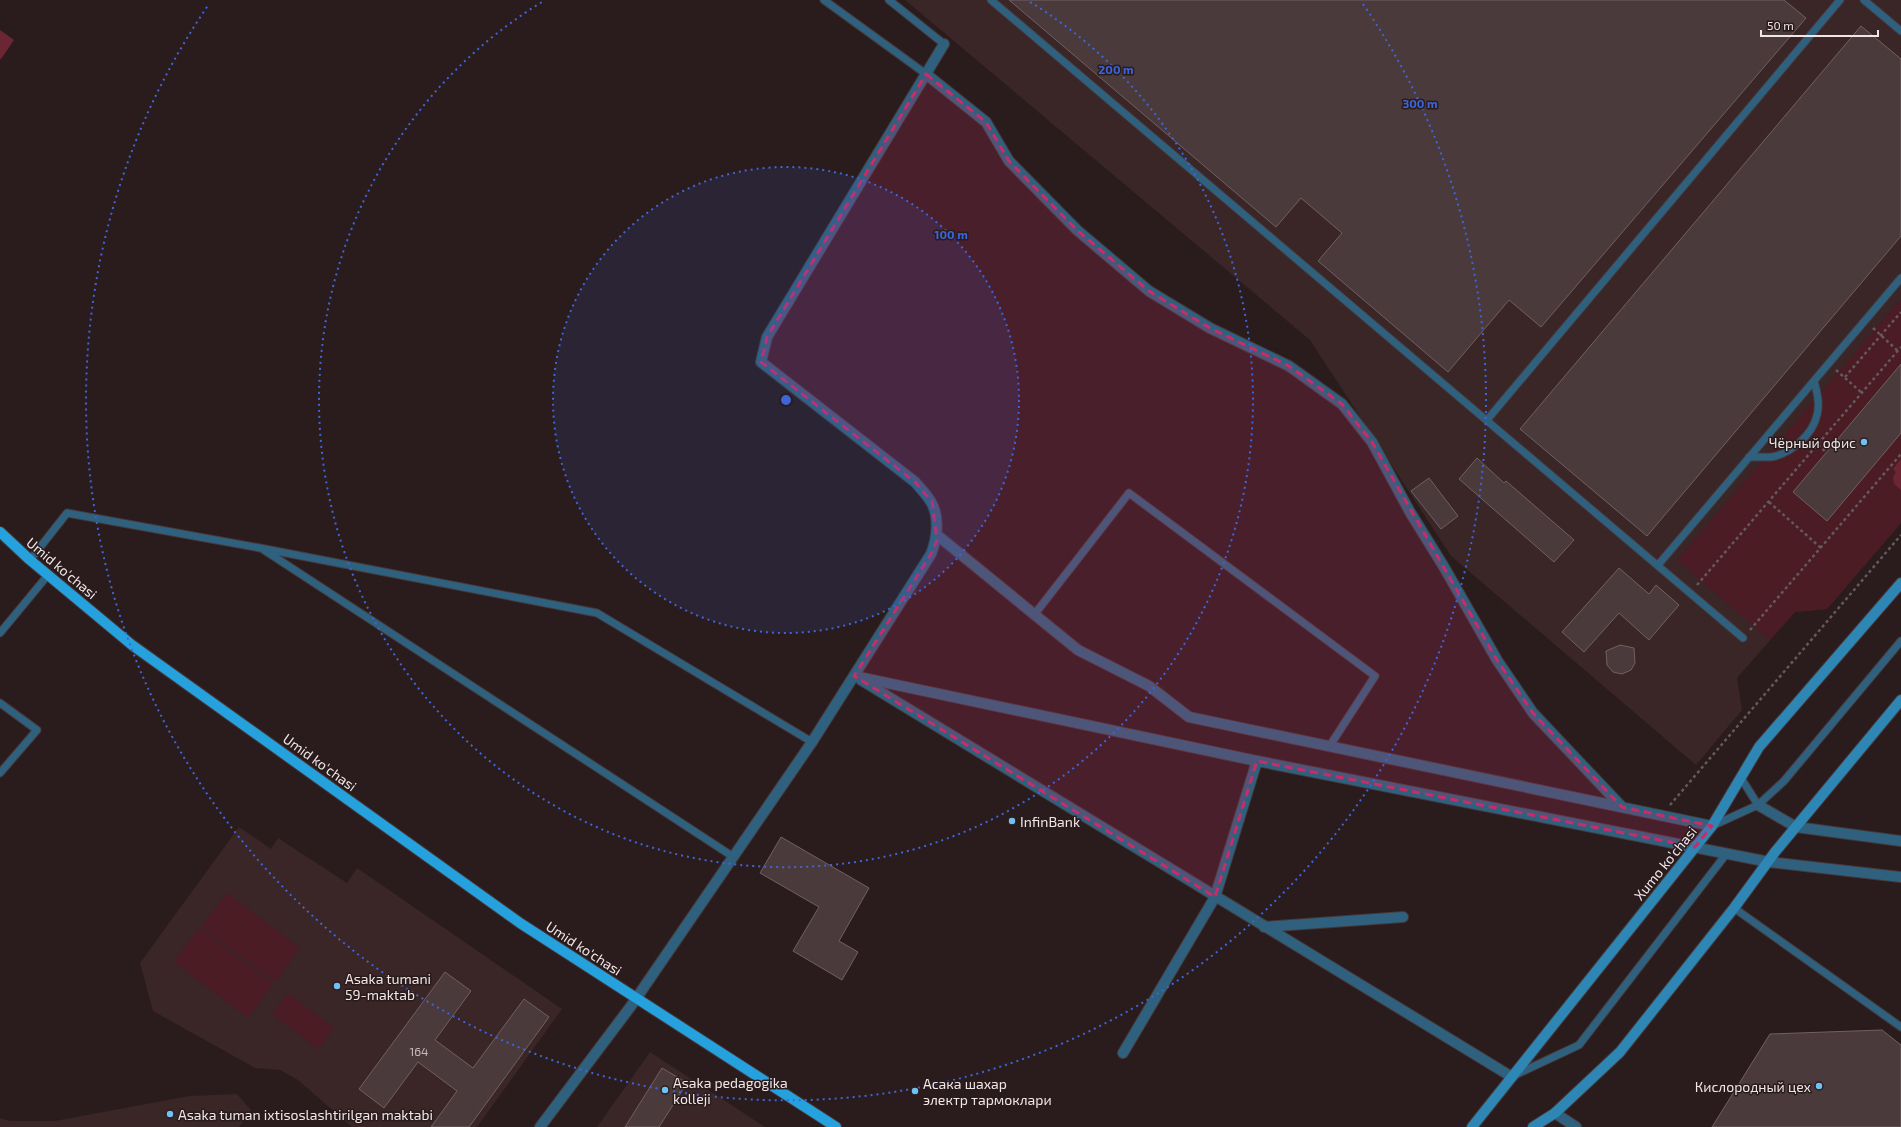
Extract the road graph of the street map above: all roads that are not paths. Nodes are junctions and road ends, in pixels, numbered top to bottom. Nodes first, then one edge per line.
1 (824, 0) edge
2 (889, 0) edge
3 (991, 0) edge
4 (1840, 0) edge
5 (1864, 0) edge
6 (1901, 32) edge
7 (944, 44) joint
8 (926, 74) junction
9 (1901, 278) edge
10 (1814, 381) junction
11 (1487, 420) junction
12 (1749, 457) junction
13 (0, 532) edge
14 (937, 535) junction
15 (260, 548) junction
16 (30, 560) junction
17 (1658, 565) junction
18 (48, 575) junction
19 (1901, 584) edge
20 (1034, 615) junction
21 (0, 633) edge
22 (1743, 638) road end
23 (1901, 641) edge
24 (854, 676) junction
25 (1901, 700) edge
26 (0, 703) edge
27 (812, 742) junction
28 (1329, 747) junction
29 (1257, 761) junction
30 (0, 773) edge
31 (1741, 778) junction
32 (1758, 805) junction
33 (1622, 807) junction
34 (1712, 826) junction
35 (1796, 827) junction
36 (1901, 841) edge
37 (1695, 847) junction
38 (1727, 853) junction
39 (732, 856) junction
40 (1769, 862) junction
41 (1901, 877) edge
42 (1215, 897) junction
43 (1734, 908) junction
44 (1403, 917) dead end
45 (1264, 927) junction
46 (636, 998) junction
47 (1901, 1027) edge
48 (1123, 1053) dead end
49 (1512, 1077) junction
50 (1554, 1113) junction
51 (540, 1127) edge
52 (836, 1127) edge
53 (1472, 1127) edge
54 (1533, 1127) edge
55 (1576, 1127) edge

1 - 8 lane
2 - 7 lane
3 - 11 lane
4 - 11 lane
5 - 6 lane
7 - 8 street
8 - 14 street
8 - 33 street
9 - 10 lane
10 - 12 lane
10 - 12 lane
11 - 17 lane
12 - 17 lane
13 - 16 main road, Umid ko'chasi
14 - 20 street
14 - 24 street
15 - 16 lane
15 - 27 lane
15 - 39 lane
16 - 18 main road, Umid ko'chasi
17 - 22 lane
18 - 21 lane
18 - 46 main road, Umid ko'chasi
19 - 31 main road
20 - 28 street
20 - 28 lane
23 - 32 lane, Xumo ko’chasi
24 - 27 street
24 - 29 street
24 - 42 street
25 - 35 main road
26 - 30 lane
27 - 39 street
28 - 33 street
29 - 37 street
29 - 42 street
31 - 32 lane
31 - 34 main road
32 - 34 lane, Xumo ko’chasi
32 - 35 street
33 - 34 street
34 - 37 main road, Xumo ko’chasi
35 - 36 street
35 - 40 main road
37 - 38 street
37 - 49 main road, Xumo ko’chasi
38 - 40 street
38 - 49 lane
39 - 46 street
40 - 41 street
40 - 43 main road
42 - 45 street
42 - 48 street
43 - 47 lane
43 - 50 main road
44 - 45 street
45 - 49 street
46 - 51 street
46 - 52 main road, Umid ko'chasi
49 - 53 main road, Xumo ko’chasi
50 - 54 main road
50 - 55 street

